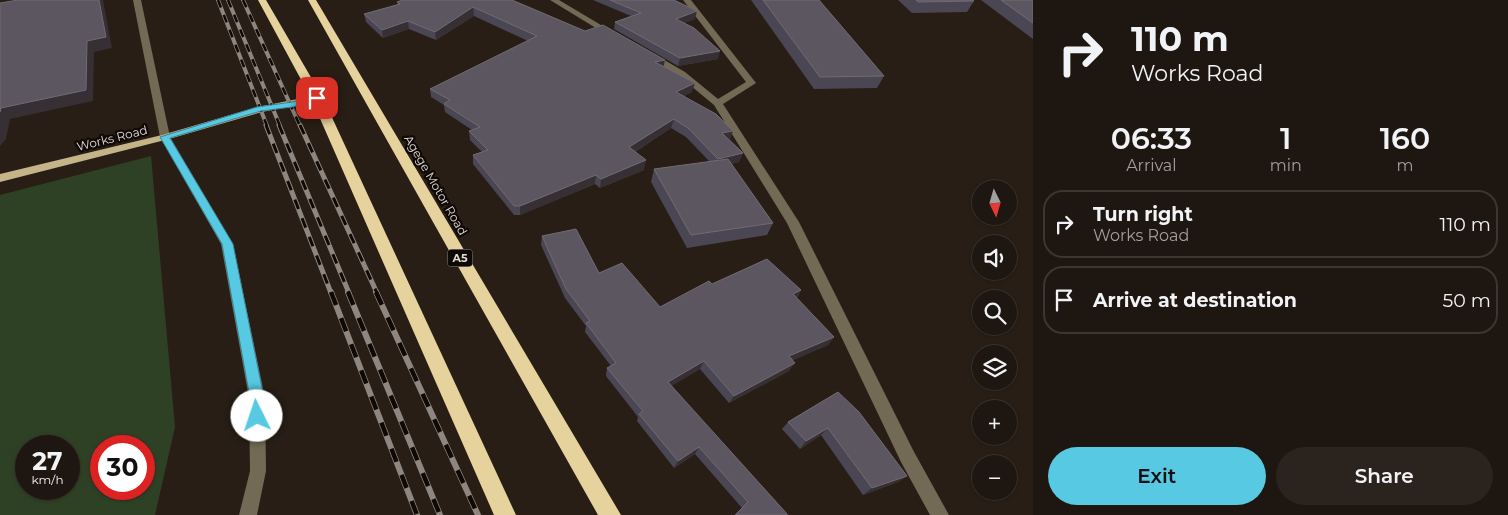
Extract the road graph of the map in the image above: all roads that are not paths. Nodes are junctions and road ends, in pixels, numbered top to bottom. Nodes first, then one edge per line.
1 (137, 0) edge
2 (262, 0) edge
3 (312, 0) edge
4 (554, 0) edge
5 (687, 0) edge
6 (622, 40) edge
7 (639, 50) edge
8 (317, 98) junction
9 (718, 103) junction
10 (165, 137) junction
11 (0, 178) edge
12 (248, 515) edge
13 (506, 515) edge
14 (610, 515) edge
15 (940, 515) edge

1 - 10 street
2 - 8 highway
3 - 14 highway, Agege Motor Road / A5
4 - 6 street
5 - 9 street
7 - 9 street
8 - 10 main road, Works Road
8 - 13 highway
9 - 15 street
10 - 11 main road, Works Road
10 - 12 street

